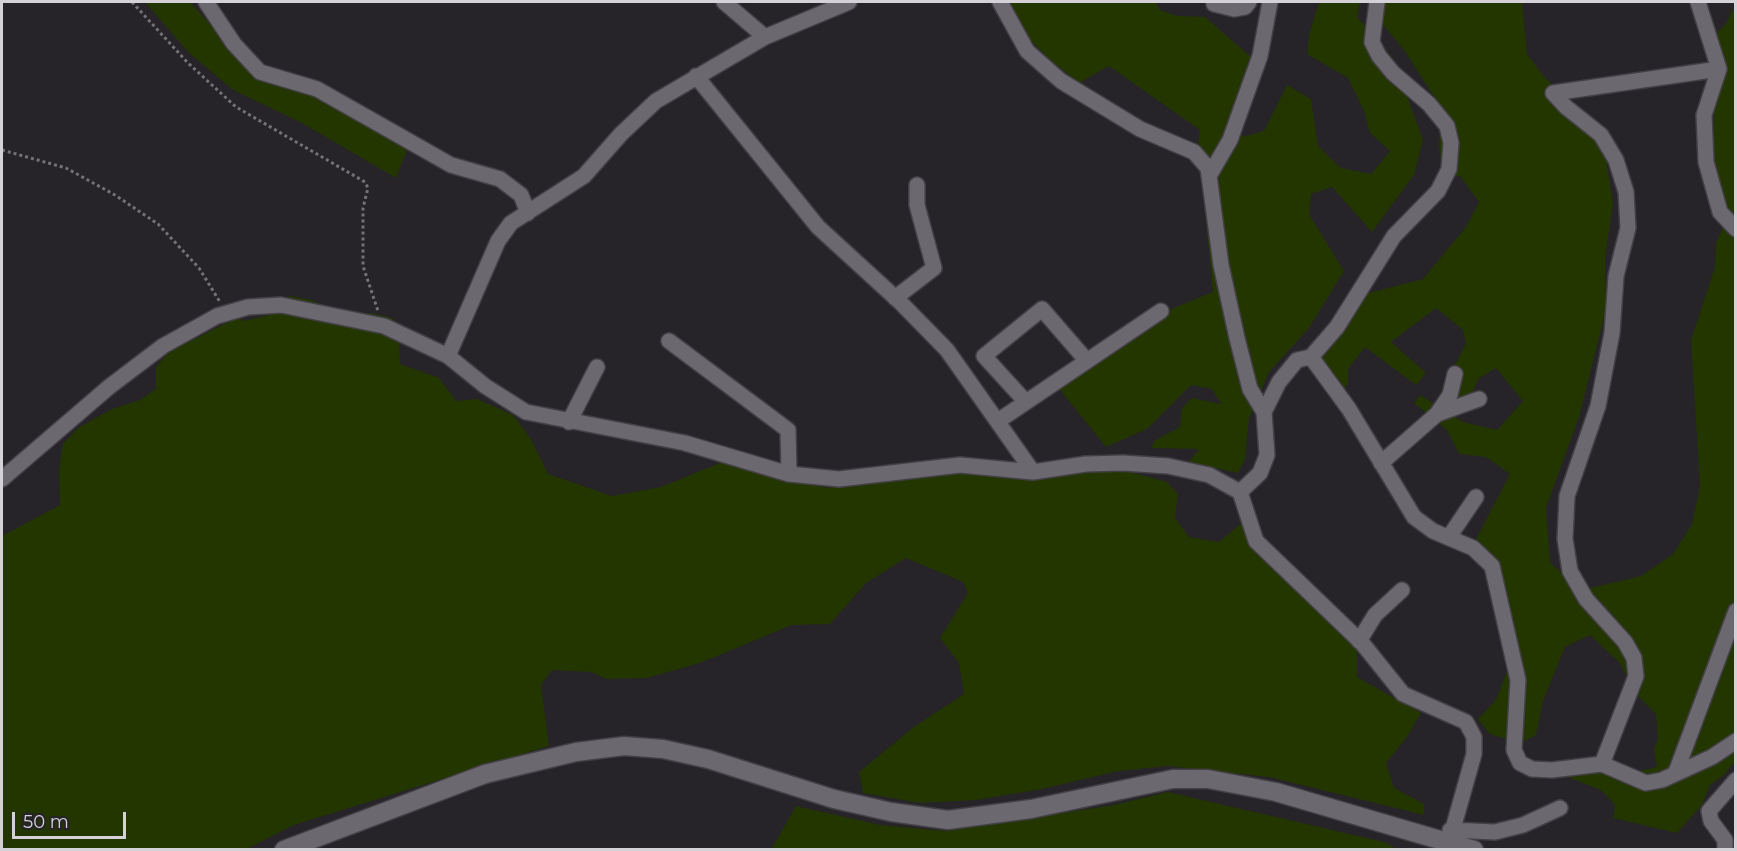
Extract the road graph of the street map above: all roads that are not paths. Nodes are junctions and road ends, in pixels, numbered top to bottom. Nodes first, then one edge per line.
1 (206, 2) edge
2 (724, 2) edge
3 (849, 2) edge
4 (1000, 2) edge
5 (1249, 2) edge
6 (1270, 2) edge
7 (1377, 2) edge
8 (1698, 2) edge
9 (1214, 4) dead end
10 (765, 37) junction
11 (1719, 69) junction
12 (696, 76) junction
13 (1209, 176) junction
14 (917, 185) dead end
15 (528, 213) junction
16 (1736, 229) edge
17 (895, 298) junction
18 (1161, 311) dead end
19 (669, 341) dead end
20 (448, 356) junction
21 (1311, 357) junction
22 (1087, 360) junction
23 (597, 367) dead end
24 (1455, 374) dead end
25 (1479, 399) dead end
26 (1026, 402) junction
27 (1264, 412) junction
28 (1437, 414) junction
29 (998, 421) junction
30 (569, 422) junction
31 (1381, 463) junction
32 (1033, 472) junction
33 (789, 474) junction
34 (2, 479) edge
35 (1240, 492) junction
36 (1476, 498) dead end
37 (1449, 537) junction
38 (1402, 590) dead end
39 (1736, 611) edge
40 (1359, 642) junction
41 (1736, 741) edge
42 (1602, 764) junction
43 (1676, 772) junction
44 (1736, 780) edge
45 (1560, 808) dead end
46 (1448, 840) edge
47 (284, 849) edge
48 (1474, 849) edge
49 (1725, 849) edge

1 - 15 street
2 - 10 street
3 - 10 street
4 - 13 street
5 - 9 street
6 - 13 street
7 - 21 street
8 - 11 street
10 - 12 street
11 - 16 street
11 - 42 street
12 - 15 street
12 - 17 street
13 - 27 street
14 - 17 street
15 - 20 street
17 - 29 street
18 - 22 street
19 - 33 street
20 - 30 street
20 - 34 street
21 - 27 street
21 - 31 street
22 - 26 street
22 - 26 street
23 - 30 street
24 - 28 street
25 - 28 street
26 - 29 street
27 - 35 street
28 - 31 street
29 - 32 street
30 - 33 street
31 - 37 street
32 - 33 street
32 - 35 street
35 - 40 street
36 - 37 street
37 - 42 street
38 - 40 street
39 - 43 street
40 - 46 street
41 - 43 street
42 - 43 street
44 - 49 street
45 - 46 street
46 - 47 street
46 - 48 street

